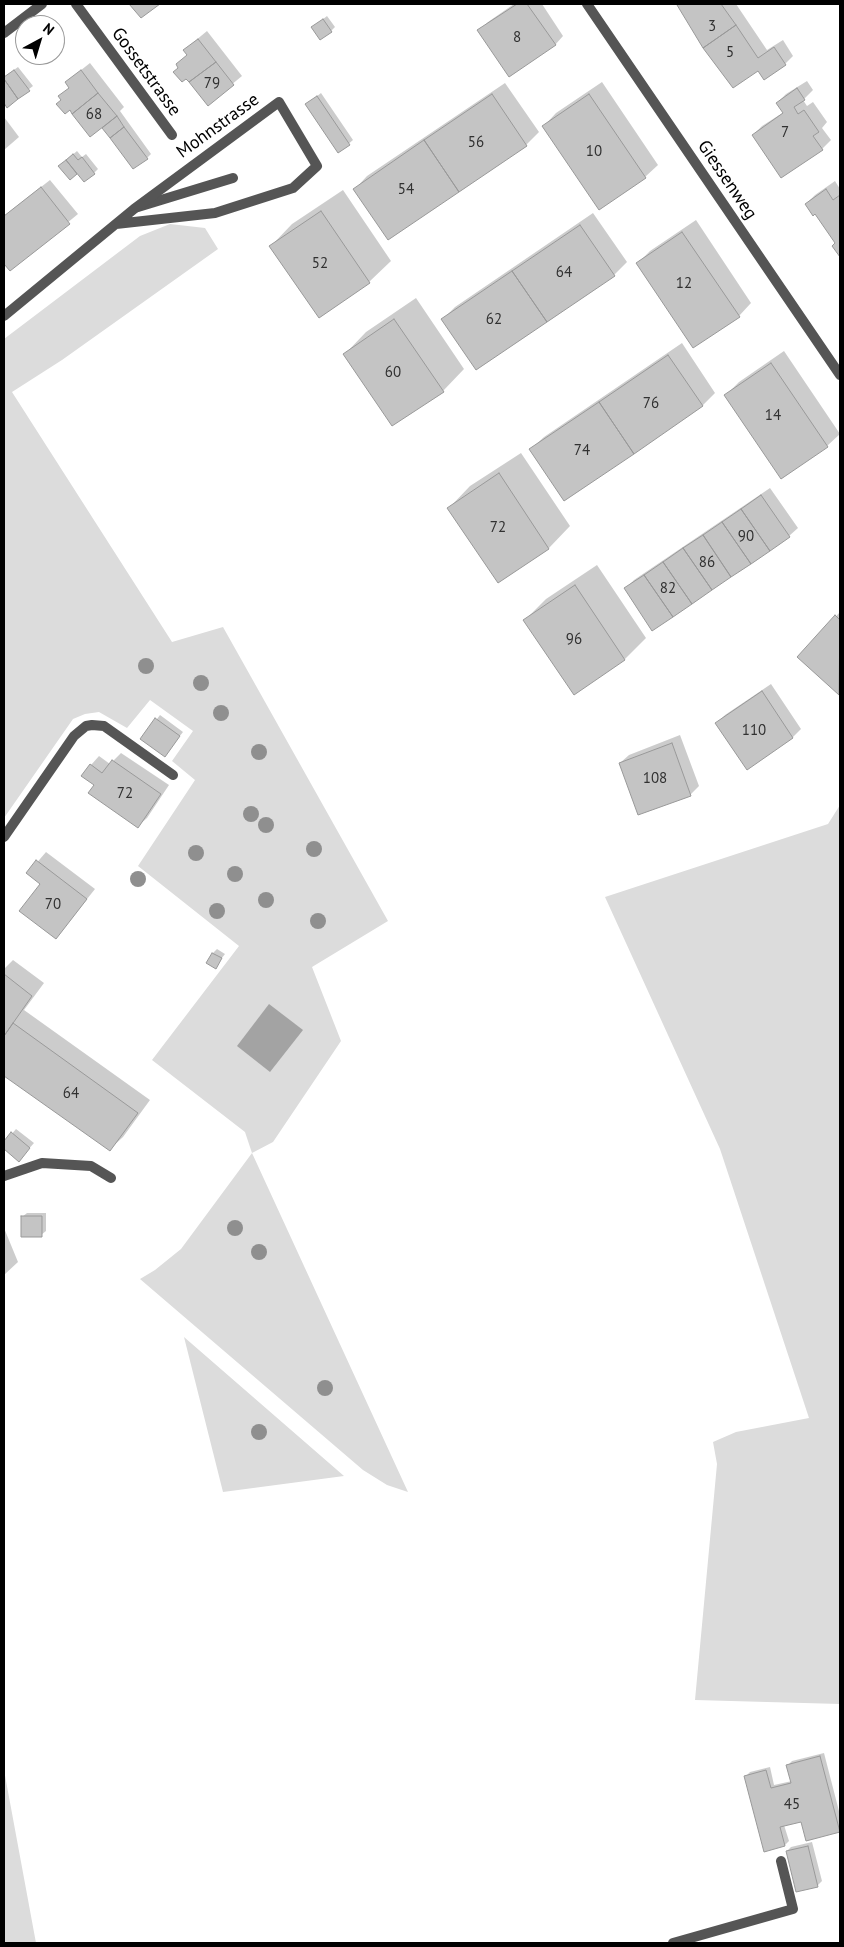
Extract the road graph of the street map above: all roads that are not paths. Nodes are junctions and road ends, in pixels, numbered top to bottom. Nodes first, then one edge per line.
1 (42, 4) edge
2 (76, 4) edge
3 (587, 4) edge
4 (4, 33) edge
5 (172, 134) dead end
6 (233, 178) dead end
7 (134, 209) junction
8 (116, 224) junction
9 (4, 316) edge
10 (840, 375) edge
11 (173, 775) dead end
12 (4, 837) edge
13 (4, 1176) edge
14 (111, 1178) dead end
15 (781, 1861) dead end
16 (673, 1943) edge

1 - 4 street
2 - 5 street, Gossetstrasse
3 - 10 street, Giessenweg
6 - 7 street
7 - 8 street, Mohnstrasse
7 - 8 street, Mohnstrasse
8 - 9 street, Mohnstrasse
11 - 12 street
13 - 14 street
15 - 16 street

